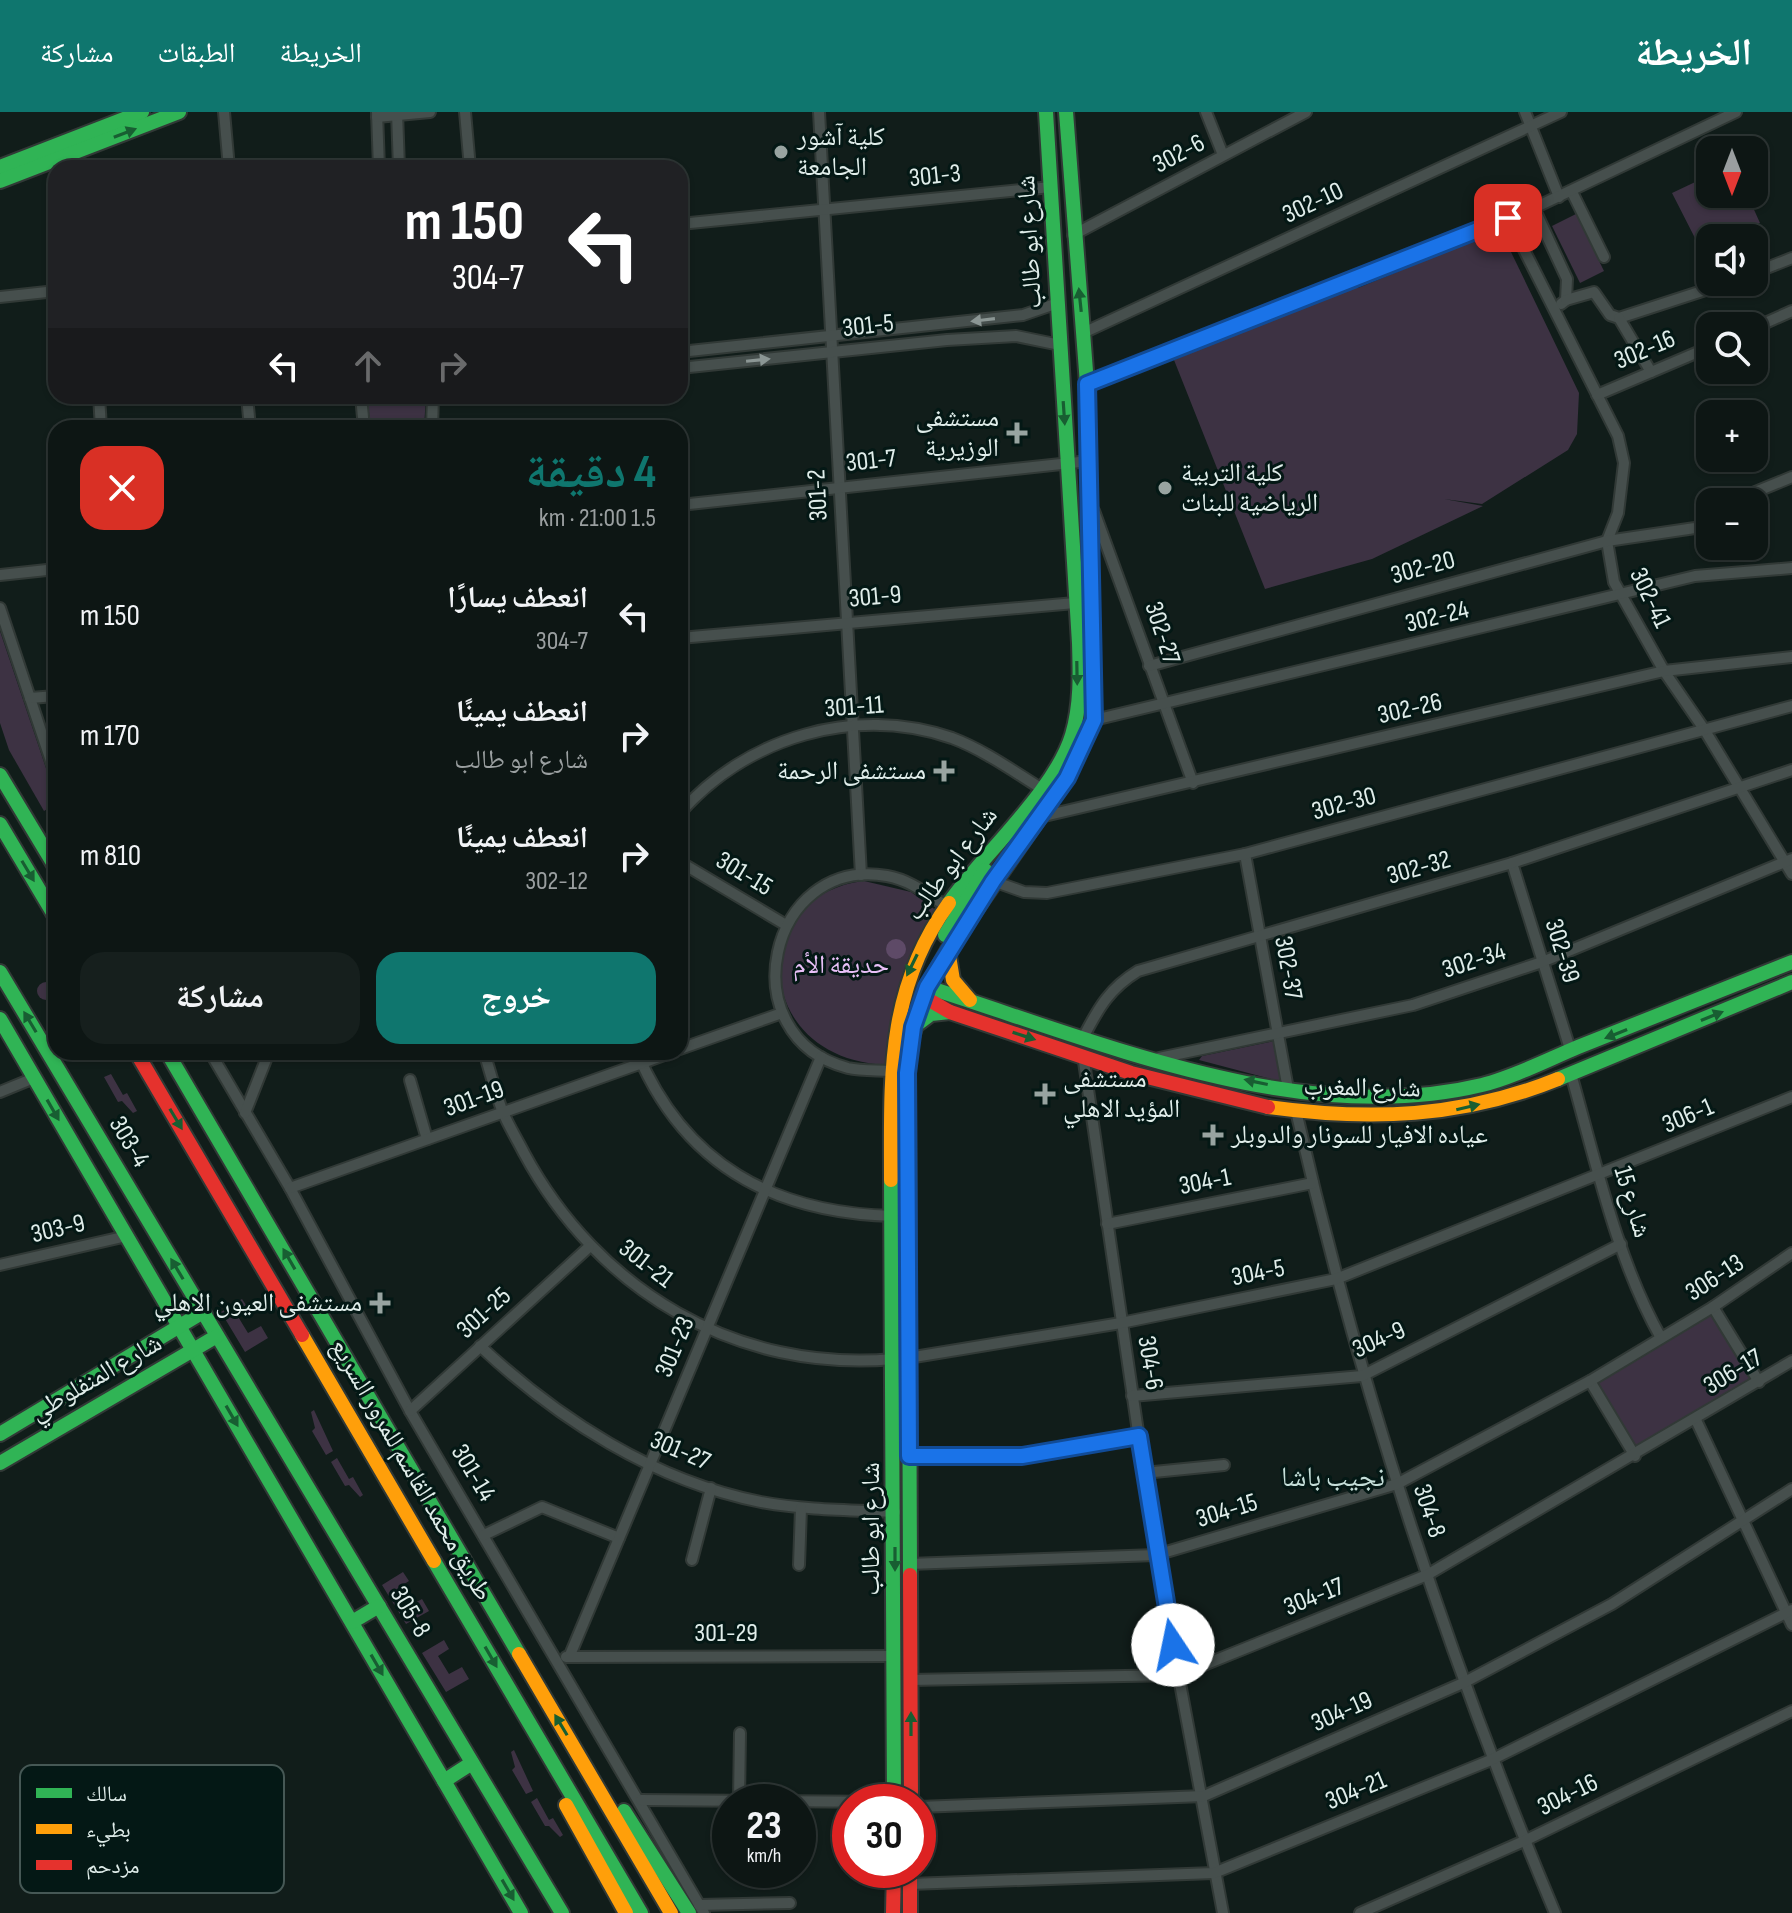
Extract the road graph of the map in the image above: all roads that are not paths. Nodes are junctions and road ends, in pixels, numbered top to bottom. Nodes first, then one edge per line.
1 (142, 112) edge
2 (179, 112) edge
3 (224, 112) edge
4 (430, 112) edge
5 (465, 112) edge
6 (819, 112) edge
7 (1046, 112) edge
8 (1066, 112) edge
9 (1206, 112) edge
10 (1306, 112) edge
11 (1525, 112) edge
12 (1561, 112) edge
13 (1736, 112) edge
14 (397, 114) edge
15 (377, 115) edge
16 (1531, 126) junction
17 (1223, 155) junction
18 (75, 160) edge
19 (228, 160) edge
20 (379, 160) edge
21 (399, 160) edge
22 (469, 160) edge
23 (0, 167) edge
24 (48, 168) edge
25 (0, 181) edge
26 (1051, 187) junction
27 (1572, 192) junction
28 (1559, 197) junction
29 (1534, 208) junction
30 (825, 209) junction
31 (1508, 218) junction
32 (688, 223) edge
33 (1073, 235) junction
34 (1054, 238) junction
35 (1604, 257) dead end
36 (1792, 258) edge
37 (1768, 267) edge
38 (1057, 277) junction
39 (48, 292) edge
40 (1696, 293) edge
41 (0, 297) edge
42 (1566, 300) junction
43 (1058, 303) junction
44 (1792, 311) edge
45 (1556, 312) junction
46 (1619, 318) junction
47 (1768, 322) edge
48 (946, 325) junction
49 (1083, 333) junction
50 (831, 337) junction
51 (947, 340) junction
52 (1060, 345) junction
53 (731, 347) junction
54 (688, 351) edge
55 (832, 352) junction
56 (1696, 353) edge
57 (732, 363) junction
58 (688, 367) edge
59 (1651, 372) junction
60 (1087, 384) junction
61 (1597, 395) junction
62 (1089, 461) junction
63 (1068, 463) junction
64 (1792, 477) edge
65 (839, 487) junction
66 (1765, 488) edge
67 (1089, 498) junction
68 (688, 504) edge
69 (1696, 528) edge
70 (1607, 541) junction
71 (1792, 568) edge
72 (48, 570) edge
73 (0, 575) edge
74 (1620, 595) junction
75 (1075, 603) junction
76 (0, 608) edge
77 (848, 621) junction
78 (688, 637) edge
79 (1792, 657) edge
80 (1149, 666) junction
81 (1664, 671) junction
82 (48, 697) edge
83 (30, 698) junction
84 (1163, 702) junction
85 (1792, 706) edge
86 (1094, 720) junction
87 (854, 726) junction
88 (1704, 729) junction
89 (48, 752) edge
90 (1792, 770) edge
91 (0, 775) edge
92 (1193, 783) junction
93 (1042, 789) junction
94 (1740, 790) junction
95 (688, 805) edge
96 (1039, 817) junction
97 (0, 824) edge
98 (999, 839) junction
99 (1245, 854) junction
100 (48, 855) edge
101 (1788, 860) edge
102 (1512, 863) junction
103 (688, 867) edge
104 (1792, 874) edge
105 (861, 875) junction
106 (993, 881) junction
107 (48, 905) edge
108 (946, 906) junction
109 (786, 925) junction
110 (1260, 937) junction
111 (948, 950) junction
112 (1542, 962) junction
113 (1792, 962) edge
114 (0, 972) edge
115 (1792, 982) edge
116 (924, 991) junction
117 (970, 1000) junction
118 (897, 1006) junction
119 (950, 1012) junction
120 (782, 1013) junction
121 (0, 1019) edge
122 (913, 1027) junction
123 (1278, 1035) junction
124 (1084, 1036) junction
125 (688, 1046) edge
126 (1571, 1052) junction
127 (48, 1053) edge
128 (1083, 1055) junction
129 (821, 1057) junction
130 (1156, 1059) junction
131 (52, 1060) edge
132 (141, 1060) edge
133 (172, 1060) edge
134 (215, 1060) edge
135 (266, 1060) edge
136 (487, 1060) edge
137 (640, 1060) edge
138 (650, 1060) edge
139 (641, 1063) junction
140 (56, 1067) junction
141 (891, 1071) junction
142 (1218, 1074) junction
143 (1571, 1074) junction
144 (34, 1078) junction
145 (410, 1080) dead end
146 (1288, 1089) junction
147 (0, 1092) edge
148 (1213, 1094) junction
149 (1792, 1097) edge
150 (1296, 1111) junction
151 (503, 1112) junction
152 (245, 1113) junction
153 (427, 1139) junction
154 (1600, 1176) junction
155 (1313, 1183) junction
156 (129, 1188) junction
157 (290, 1188) junction
158 (765, 1190) junction
159 (106, 1200) junction
160 (893, 1216) junction
161 (1107, 1224) junction
162 (127, 1236) junction
163 (1621, 1244) junction
164 (589, 1247) junction
165 (1792, 1253) edge
166 (0, 1265) edge
167 (1336, 1279) junction
168 (1713, 1307) junction
169 (203, 1312) junction
170 (1121, 1323) junction
171 (179, 1326) junction
172 (706, 1329) junction
173 (217, 1336) junction
174 (1661, 1338) junction
175 (480, 1346) junction
176 (193, 1349) junction
177 (901, 1358) junction
178 (1792, 1361) edge
179 (1362, 1376) junction
180 (1590, 1381) junction
181 (1759, 1382) junction
182 (65, 1396) junction
183 (1132, 1396) junction
184 (410, 1411) junction
185 (78, 1417) junction
186 (1696, 1420) junction
187 (0, 1434) edge
188 (1139, 1436) junction
189 (909, 1456) junction
190 (1635, 1456) junction
191 (0, 1463) edge
192 (650, 1463) junction
193 (1224, 1465) dead end
194 (1144, 1473) junction
195 (1397, 1484) junction
196 (711, 1488) junction
197 (1792, 1489) edge
198 (801, 1508) junction
199 (895, 1512) junction
200 (1742, 1520) junction
201 (484, 1535) junction
202 (619, 1538) junction
203 (1156, 1555) junction
204 (692, 1560) dead end
205 (909, 1564) junction
206 (799, 1565) dead end
207 (1427, 1575) junction
208 (379, 1606) junction
209 (1789, 1612) edge
210 (352, 1622) junction
211 (1792, 1625) edge
212 (570, 1655) junction
213 (895, 1656) junction
214 (559, 1661) junction
215 (1179, 1675) junction
216 (910, 1680) junction
217 (1463, 1683) junction
218 (1792, 1711) edge
219 (740, 1733) dead end
220 (578, 1752) junction
221 (549, 1757) junction
222 (1491, 1760) junction
223 (472, 1763) junction
224 (444, 1781) junction
225 (739, 1784) edge
226 (894, 1784) edge
227 (911, 1784) edge
228 (1204, 1796) junction
229 (641, 1800) junction
230 (712, 1801) edge
231 (936, 1806) edge
232 (1524, 1841) junction
233 (1214, 1873) junction
234 (936, 1877) edge
235 (894, 1888) edge
236 (910, 1888) edge
237 (790, 1903) dead end
238 (698, 1910) edge
239 (521, 1913) edge
240 (562, 1913) edge
241 (626, 1913) edge
242 (641, 1913) edge
243 (671, 1913) edge
244 (893, 1913) edge
245 (910, 1913) edge
246 (1223, 1913) edge
247 (1360, 1913) edge
248 (1555, 1913) edge

1 - 23 main road
18 -> 2 main road
3 - 19 street
4 - 14 street
5 - 22 street
6 - 30 street, 301-2
7 - 26 main road, شارع ابو طالب
8 - 33 main road, شارع ابو طالب
9 - 17 street
10 - 17 street, 302-6
11 - 16 street
12 - 16 street, 302-10
13 - 27 street
14 - 15 street
14 - 21 street
15 - 20 street
16 - 28 street
16 - 49 street, 302-10
17 - 33 street, 302-6
24 - 25 main road
26 - 30 street, 301-3
26 - 34 main road, شارع ابو طالب
27 - 28 street
27 - 35 street
28 - 29 street
29 - 31 street
29 - 42 street
30 - 32 street, 301-3
30 - 50 street, 301-2
31 - 45 street, 302-41
31 - 60 street
33 - 34 main road
49 -> 33 main road, شارع ابو طالب
34 - 38 main road, شارع ابو طالب
36 - 37 street
38 - 43 main road, شارع ابو طالب
38 - 60 main road
39 - 41 street
40 - 46 street
42 - 45 street
42 - 46 street
43 -> 48 street, 301-5
43 - 52 main road, شارع ابو طالب
44 - 47 street
45 - 61 street, 302-41
46 - 59 street
48 - 50 street, 301-5
48 - 51 street
49 - 60 main road, شارع ابو طالب
50 - 53 street, 301-5
50 - 55 street, 301-2
51 - 52 street, 301-5
51 - 55 street, 301-5
52 -> 63 main road, شارع ابو طالب
53 - 54 street, 301-5
53 - 57 street
57 -> 55 street, 301-5
55 - 65 street, 301-2
56 - 59 street, 302-16
57 - 58 street, 301-5
59 - 61 street, 302-16
60 - 62 main road, شارع ابو طالب
61 - 70 street, 302-41
62 - 63 street, 301-7
62 - 67 main road, شارع ابو طالب
63 - 65 street, 301-7
63 - 75 main road, شارع ابو طالب
64 - 66 street
65 - 68 street, 301-7
65 - 77 street, 301-2
67 - 80 street, 302-27
67 - 86 main road, شارع ابو طالب
69 - 70 street, 302-20
70 - 74 street, 302-41
70 - 80 street, 302-20
71 - 74 street, 302-24
72 - 73 street
74 - 81 street, 302-41
74 - 84 street, 302-24
75 - 77 street, 301-9
75 -> 93 main road, شارع ابو طالب
76 - 83 street
77 - 78 street, 301-9
77 - 87 street, 301-2
79 - 81 street, 302-26
80 - 84 street, 302-27
81 - 88 street, 302-41
81 - 92 street, 302-26
82 - 83 street
83 - 89 street
84 - 86 street, 302-24
84 - 92 street, 302-27
85 - 88 street, 302-30
86 - 96 main road, شارع ابو طالب
87 - 93 street, 301-11
87 - 95 street, 301-11
87 - 105 street, 301-2
88 - 94 street, 302-41
88 - 99 street, 302-30
90 - 94 street, 302-32
91 - 100 main road
92 - 96 street, 302-26
93 - 98 main road, شارع ابو طالب
94 - 101 street, 302-41
94 - 102 street, 302-32
96 - 106 main road, شارع ابو طالب
97 -> 107 main road
98 - 108 main road, شارع ابو طالب
98 - 116 main road
99 - 106 street, 302-30
99 - 110 street, 302-37
101 - 104 street, 302-41
101 - 112 street, 302-34
102 - 110 street, 302-32
102 - 112 street, 302-39
103 - 109 street, 301-15
105 - 108 street
105 - 109 street
106 - 111 main road, شارع ابو طالب
108 -> 118 main road, شارع ابو طالب
109 - 120 street
110 - 123 street, 302-37
110 - 124 street, 302-32
111 - 116 main road, شارع ابو طالب
111 - 117 main road
112 - 123 street, 302-34
112 - 126 street, 302-39
113 -> 126 main road, شارع المغرب
127 -> 114 main road, 303-4
143 -> 115 main road, شارع المغرب
116 - 117 main road, شارع المغرب
116 - 118 main road
116 - 119 main road, شارع المغرب
116 - 122 main road, شارع ابو طالب
117 - 124 main road, شارع المغرب
118 - 141 main road, شارع ابو طالب
119 - 122 main road
119 -> 128 main road, شارع المغرب
120 - 125 street
120 - 129 street
121 - 144 main road, 303-4
122 - 177 main road, شارع ابو طالب
123 - 130 street, 302-34
123 - 146 street, 302-37
124 - 130 main road, شارع المغرب
126 - 146 main road, شارع المغرب
128 - 148 main road, شارع المغرب
128 - 161 street, 304-6
129 - 141 street
129 - 158 street, 301-23
130 - 142 main road, شارع المغرب
140 -> 131 main road, 303-4
132 -> 221 main road, طريق محمد القاسم للمرور السريع
220 -> 133 main road, طريق محمد القاسم للمرور السريع
134 - 152 street, 301-14
135 - 152 street
136 - 151 street, 301-21
137 - 139 street
138 - 139 street, 301-19
139 - 151 street, 301-19
139 - 158 street
140 - 144 main road
140 - 156 main road, 303-4
141 - 160 main road, شارع ابو طالب
146 -> 142 main road, شارع المغرب
142 - 148 main road
150 -> 143 main road, شارع المغرب
143 - 154 street, شارع 15
144 - 147 street
144 -> 159 main road, 303-4
145 - 153 street
148 - 150 main road, شارع المغرب
149 - 154 street, 306-1
150 - 155 street, 304-8
151 - 153 street, 301-19
151 - 164 street, 301-21
152 - 157 street, 301-14
153 - 157 street, 301-19
154 - 163 street, شارع 15
154 - 167 street, 304-5
155 - 161 street, 304-1
155 - 167 street, 304-8
156 - 159 main road
169 -> 156 main road, 303-4
157 - 184 street, 301-14
158 - 160 street
158 - 172 street, 301-23
159 - 162 main road, 303-4
160 - 177 main road, شارع ابو طالب
161 - 170 street, 304-6
162 - 166 street, 303-9
162 - 171 main road, 303-4
163 - 174 street, شارع 15
163 - 179 street, 304-9
164 - 172 street, 301-21
164 - 175 street, 301-25
165 - 168 street, 306-13
167 - 170 street, 304-5
167 - 179 street, 304-8
168 - 174 street, 306-13
168 - 181 street
169 - 171 main road, شارع المنفلوطي
169 - 173 main road, 303-4
170 - 177 street, 304-5
170 - 183 street, 304-6
171 - 176 main road, 303-4
171 - 182 main road, شارع المنفلوطي
172 - 177 street, 301-21
172 - 192 street, 301-23
173 - 176 main road, شارع المنفلوطي
173 - 208 main road, 305-8
174 - 180 street, 304-15
175 - 184 street, 301-25
175 - 192 street, 301-27
176 - 185 main road, شارع المنفلوطي
176 -> 210 main road
177 - 189 main road, شارع ابو طالب
177 - 199 main road, شارع ابو طالب
178 - 181 street, 306-17
179 - 183 street, 304-9
179 - 195 street, 304-8
180 - 190 street
180 - 195 street, 304-15
181 - 186 street, 306-17
182 - 185 main road
182 - 187 main road, شارع المنفلوطي
183 - 188 street, 304-6
184 - 201 street, 301-14
185 - 191 main road, شارع المنفلوطي
186 - 190 street, 304-17
186 - 200 street
188 - 189 street
188 - 194 street, 304-6
189 - 205 main road, شارع ابو طالب
190 - 207 street, 304-17
192 - 196 street, 301-27
192 - 202 street, 301-23
193 - 194 street
194 - 203 street, 304-6
195 - 203 street, 304-15
195 - 207 street, 304-8
196 - 198 street, 301-27
196 - 204 street
197 - 200 street, 304-19
198 - 199 street, 301-27
198 - 206 street
199 -> 213 main road, شارع ابو طالب
200 - 209 street
200 - 217 street, 304-19
201 - 202 street
201 - 214 street, 301-14
202 - 212 street, 301-23
203 - 205 street, 304-15
203 - 215 street, 304-6
205 - 216 main road, شارع ابو طالب
207 - 215 street, 304-17
207 - 217 street, 304-8
208 - 210 main road
208 - 223 main road, 305-8
209 - 211 street
209 - 222 street, 304-21
210 -> 224 main road
212 - 213 street, 301-29
212 - 214 street, 301-29
213 - 226 main road, شارع ابو طالب
214 - 229 street, 301-14
215 - 216 street, 304-17
215 - 228 street, 304-6
227 -> 216 main road, شارع ابو طالب
217 - 222 street, 304-8
217 - 228 street, 304-19
218 - 232 street, 304-16
219 - 225 street
220 - 238 main road
220 - 243 main road, طريق محمد القاسم للمرور السريع
221 - 241 main road
221 - 242 main road, طريق محمد القاسم للمرور السريع
222 - 232 street, 304-8
222 - 233 street, 304-21
223 - 224 main road
223 - 240 main road, 305-8
224 -> 239 main road
228 - 231 street, 304-19
228 - 233 street, 304-6
229 - 230 street
229 - 238 street, 301-14
232 - 247 street, 304-16
232 - 248 street, 304-8
233 - 234 street, 304-21
233 - 246 street, 304-6
235 - 244 main road
236 - 245 main road
237 - 238 street

